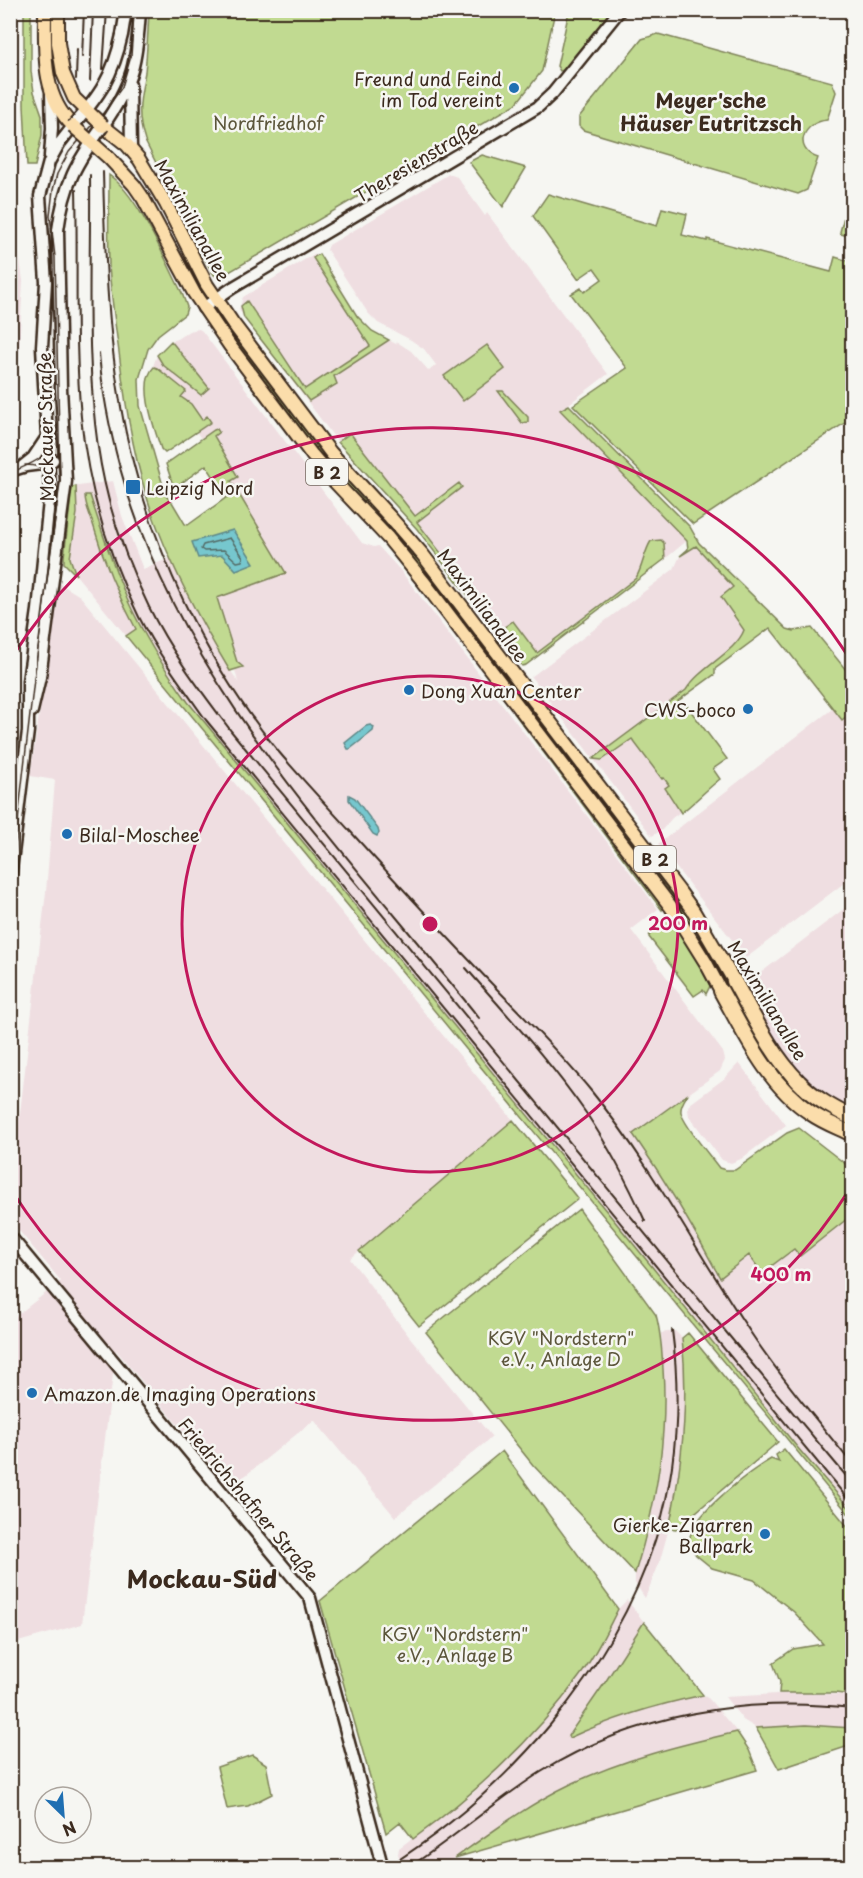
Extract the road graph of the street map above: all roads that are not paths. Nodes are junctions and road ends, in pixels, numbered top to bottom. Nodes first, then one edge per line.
1 (45, 10) edge
2 (58, 10) edge
3 (126, 10) edge
4 (140, 10) edge
5 (620, 10) edge
6 (130, 82) junction
7 (50, 87) junction
8 (86, 111) junction
9 (73, 126) junction
10 (103, 126) junction
11 (91, 142) junction
12 (131, 148) junction
13 (49, 162) junction
14 (216, 299) junction
15 (203, 309) junction
16 (47, 437) junction
17 (64, 446) junction
18 (49, 463) junction
19 (23, 467) junction
20 (10, 471) edge
21 (65, 489) junction
22 (28, 731) junction
23 (10, 878) edge
24 (734, 981) joint
25 (721, 991) joint
26 (852, 1118) edge
27 (852, 1134) edge
28 (10, 1236) edge
29 (382, 1865) dead end

1 - 7 main road, B 2
2 - 8 main road, B 2, bridge
3 - 8 main road, Mockauer Straße, bridge
4 - 6 main road
5 - 14 main road, Theresienstraße
6 - 10 main road, Mockauer Straße
6 - 12 main road
7 - 9 main road, B 2
7 - 13 main road
8 - 9 main road, Mockauer Straße, bridge
8 - 10 main road, Maximilianallee / B 2, bridge
9 - 11 main road, B 2, bridge
9 - 13 main road, Mockauer Straße
10 - 11 main road, Mockauer Straße, bridge
10 - 12 main road, Maximilianallee / B 2
11 - 15 main road, Maximilianallee / B 2, bridge
11 - 17 main road, Mockauer Straße, bridge
12 - 14 main road, Maximilianallee / B 2
13 - 16 main road, Mockauer Straße
14 - 15 main road, Theresienstraße
14 - 24 main road, Maximilianallee / B 2
15 - 25 main road, Maximilianallee / B 2
16 - 18 main road, Mockauer Straße
16 - 19 main road
17 - 18 main road
17 - 21 main road, Mockauer Straße
18 - 19 main road
18 - 21 main road
18 - 22 main road, Mockauer Straße
19 - 20 main road
21 - 22 main road, Mockauer Straße
22 - 23 main road, Mockauer Straße
24 - 26 highway, Maximilianallee / B 2
25 - 27 highway, Maximilianallee / B 2
28 - 29 main road, Friedrichshafner Straße

